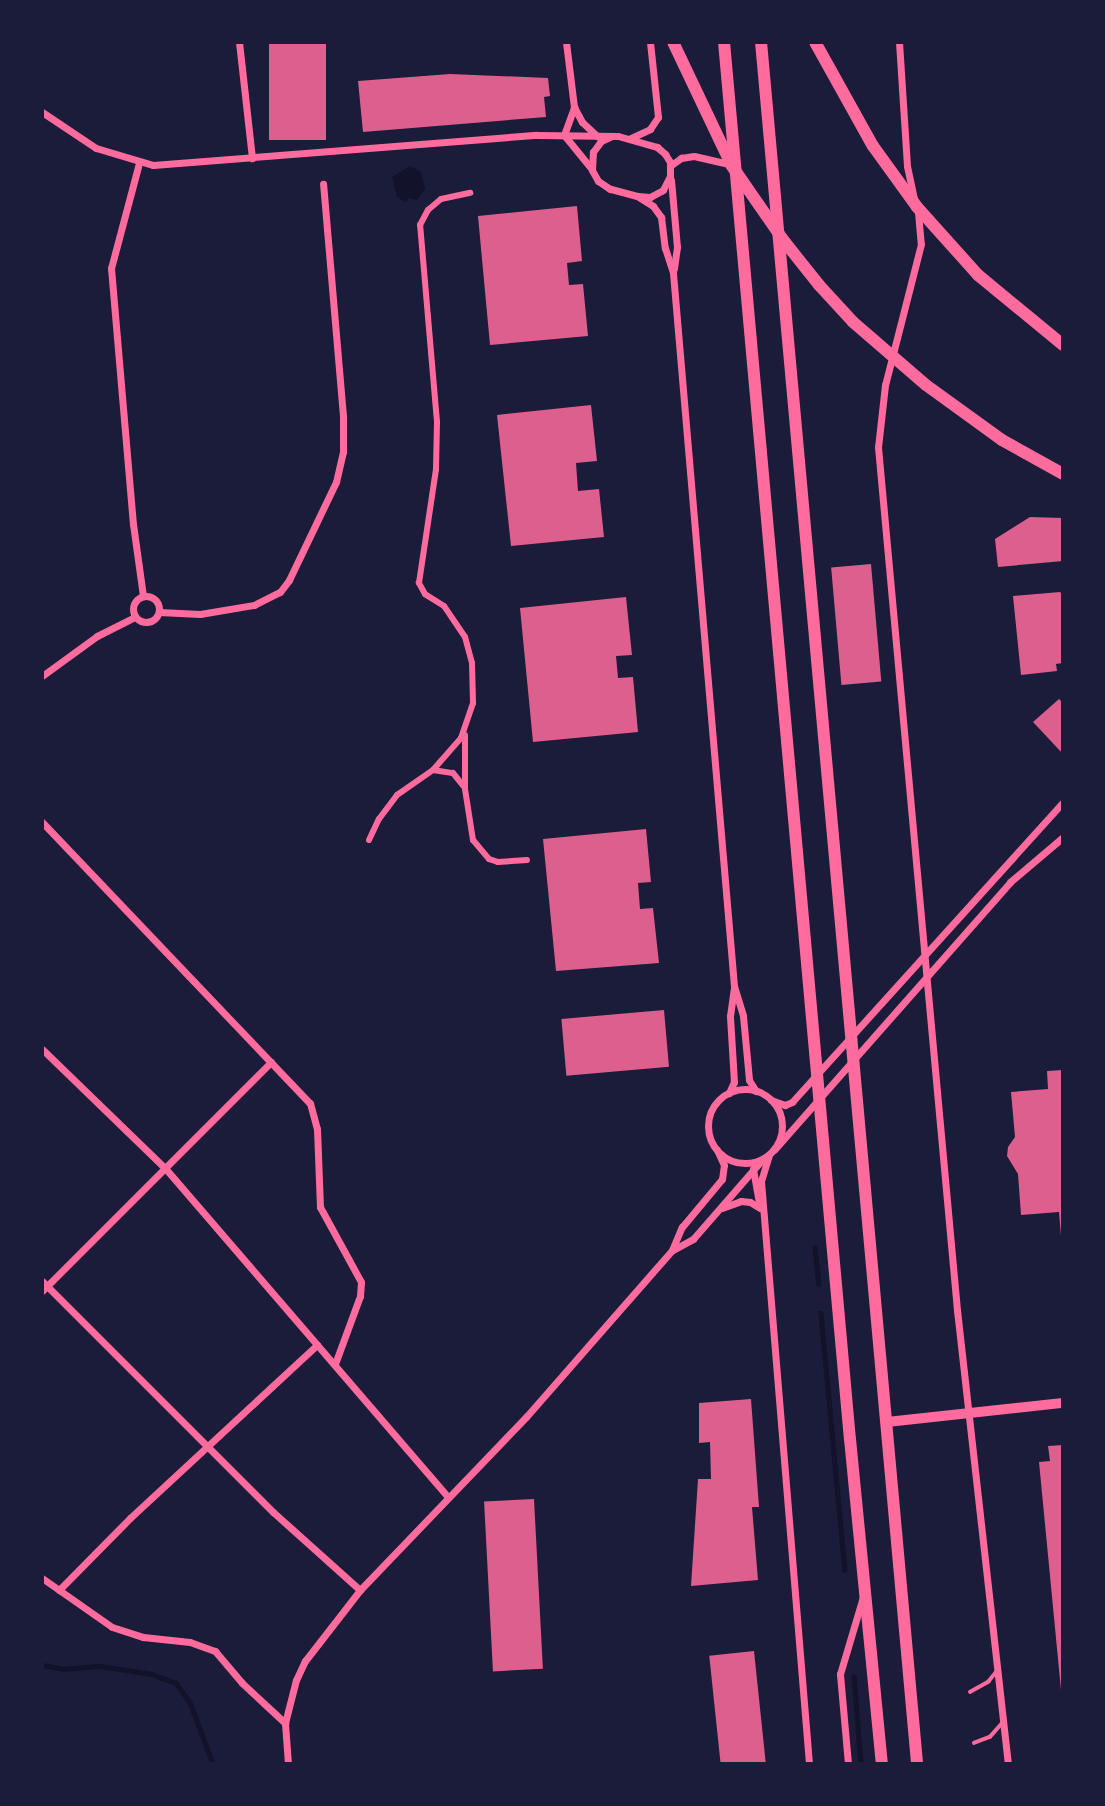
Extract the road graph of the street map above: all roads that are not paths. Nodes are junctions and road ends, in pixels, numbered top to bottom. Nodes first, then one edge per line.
1 (239, 42) edge
2 (566, 42) edge
3 (650, 42) edge
4 (673, 42) edge
5 (724, 42) edge
6 (761, 42) edge
7 (815, 42) edge
8 (899, 42) edge
9 (574, 107) junction
10 (42, 112) edge
11 (564, 135) junction
12 (597, 136) junction
13 (612, 136) junction
14 (629, 139) junction
15 (252, 158) junction
16 (139, 163) junction
17 (670, 166) junction
18 (732, 166) junction
19 (592, 170) junction
20 (670, 176) junction
21 (323, 184) dead end
22 (470, 193) dead end
23 (637, 196) junction
24 (917, 207) junction
25 (673, 273) junction
26 (1063, 345) edge
27 (1063, 474) edge
28 (143, 596) junction
29 (159, 612) junction
30 (135, 617) junction
31 (42, 676) edge
32 (466, 730) junction
33 (433, 770) junction
34 (466, 789) junction
35 (1063, 802) edge
36 (42, 822) edge
37 (1063, 837) edge
38 (369, 840) dead end
39 (527, 859) dead end
40 (926, 951) junction
41 (928, 973) junction
42 (734, 986) junction
43 (42, 1049) edge
44 (271, 1062) junction
45 (756, 1091) junction
46 (729, 1093) junction
47 (771, 1100) junction
48 (717, 1150) junction
49 (769, 1155) junction
50 (753, 1166) junction
51 (165, 1168) junction
52 (719, 1210) junction
53 (761, 1210) junction
54 (764, 1220) junction
55 (672, 1250) junction
56 (44, 1286) edge
57 (317, 1345) junction
58 (335, 1364) junction
59 (1063, 1403) edge
60 (968, 1413) junction
61 (887, 1422) junction
62 (207, 1447) junction
63 (447, 1496) junction
64 (42, 1578) edge
65 (59, 1590) junction
66 (360, 1590) junction
67 (865, 1590) junction
68 (997, 1670) junction
69 (970, 1692) dead end
70 (1003, 1722) junction
71 (285, 1723) junction
72 (974, 1743) dead end
73 (288, 1764) edge
74 (809, 1764) edge
75 (848, 1764) edge
76 (882, 1764) edge
77 (917, 1764) edge
78 (1007, 1764) edge

1 - 15 street
2 - 9 street
3 - 14 street
4 - 18 main road
5 - 67 main road
6 - 61 main road
7 - 24 main road
8 - 24 street
9 - 11 street
9 - 12 street
10 - 16 street
11 - 12 street
11 - 15 street
11 - 19 street
12 - 13 street
13 - 14 street
13 - 19 street
14 - 17 street
15 - 16 street
16 - 28 street
17 - 18 street
17 - 20 street
18 - 27 main road
19 - 23 street
20 - 23 street
20 - 25 street
21 - 29 street
22 - 32 street
23 - 25 street
24 - 26 main road
24 - 40 street
25 - 42 street
28 - 29 street
28 - 30 street
29 - 30 street
30 - 31 street
32 - 33 street
32 - 34 street
33 - 34 street
33 - 38 street
34 - 39 street
35 - 40 street
36 - 44 street
37 - 41 street
40 - 41 street
40 - 47 street
41 - 49 street
41 - 60 street
42 - 45 street
42 - 46 street
43 - 51 street
44 - 51 street
44 - 58 street
45 - 46 street
45 - 47 street
46 - 48 street
47 - 49 street
48 - 50 street
48 - 55 street
49 - 50 street
49 - 54 street
50 - 52 street
50 - 53 street
51 - 56 street
51 - 57 street
52 - 53 street
52 - 55 street
53 - 54 street
54 - 74 street
55 - 63 street
56 - 62 street
57 - 58 street
57 - 62 street
58 - 63 street
59 - 60 street
60 - 61 street
60 - 68 street
61 - 77 main road
62 - 65 street
62 - 66 street
63 - 66 street
64 - 65 street
65 - 71 street
66 - 71 street
67 - 75 street
67 - 76 main road
68 - 69 lane
68 - 70 street
70 - 72 lane
70 - 78 street
71 - 73 street

